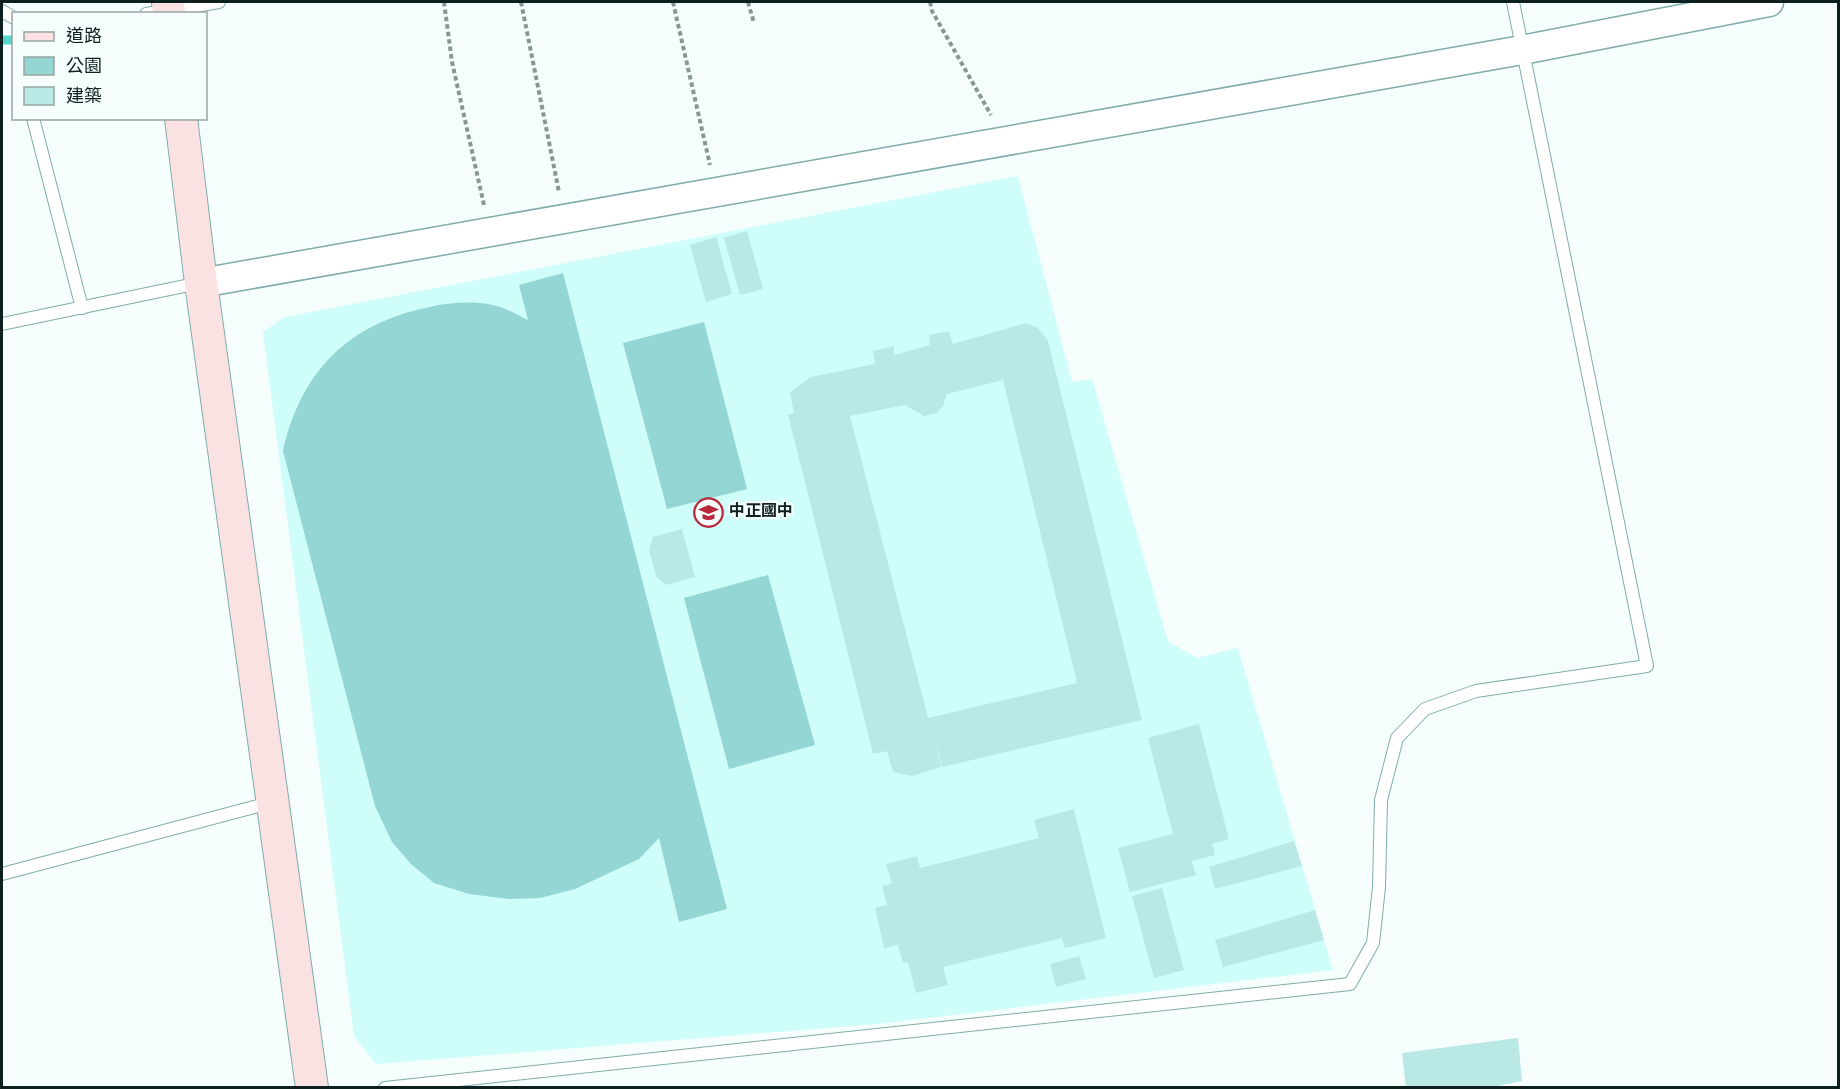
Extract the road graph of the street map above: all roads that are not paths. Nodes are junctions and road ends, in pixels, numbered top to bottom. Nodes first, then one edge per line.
1 (219, 2) edge
2 (1513, 2) edge
3 (1769, 2) edge
4 (163, 10) edge
5 (1522, 50) junction
6 (34, 120) edge
7 (182, 120) edge
8 (201, 283) junction
9 (82, 308) junction
10 (2, 324) edge
11 (274, 802) junction
12 (2, 874) edge
13 (312, 1088) edge
14 (385, 1088) edge

1 - 4 lane
2 - 5 lane
3 - 5 street
5 - 8 street
5 - 14 lane
6 - 9 lane
7 - 8 main road
8 - 9 lane
8 - 11 main road
9 - 10 lane
11 - 12 lane
11 - 13 main road

